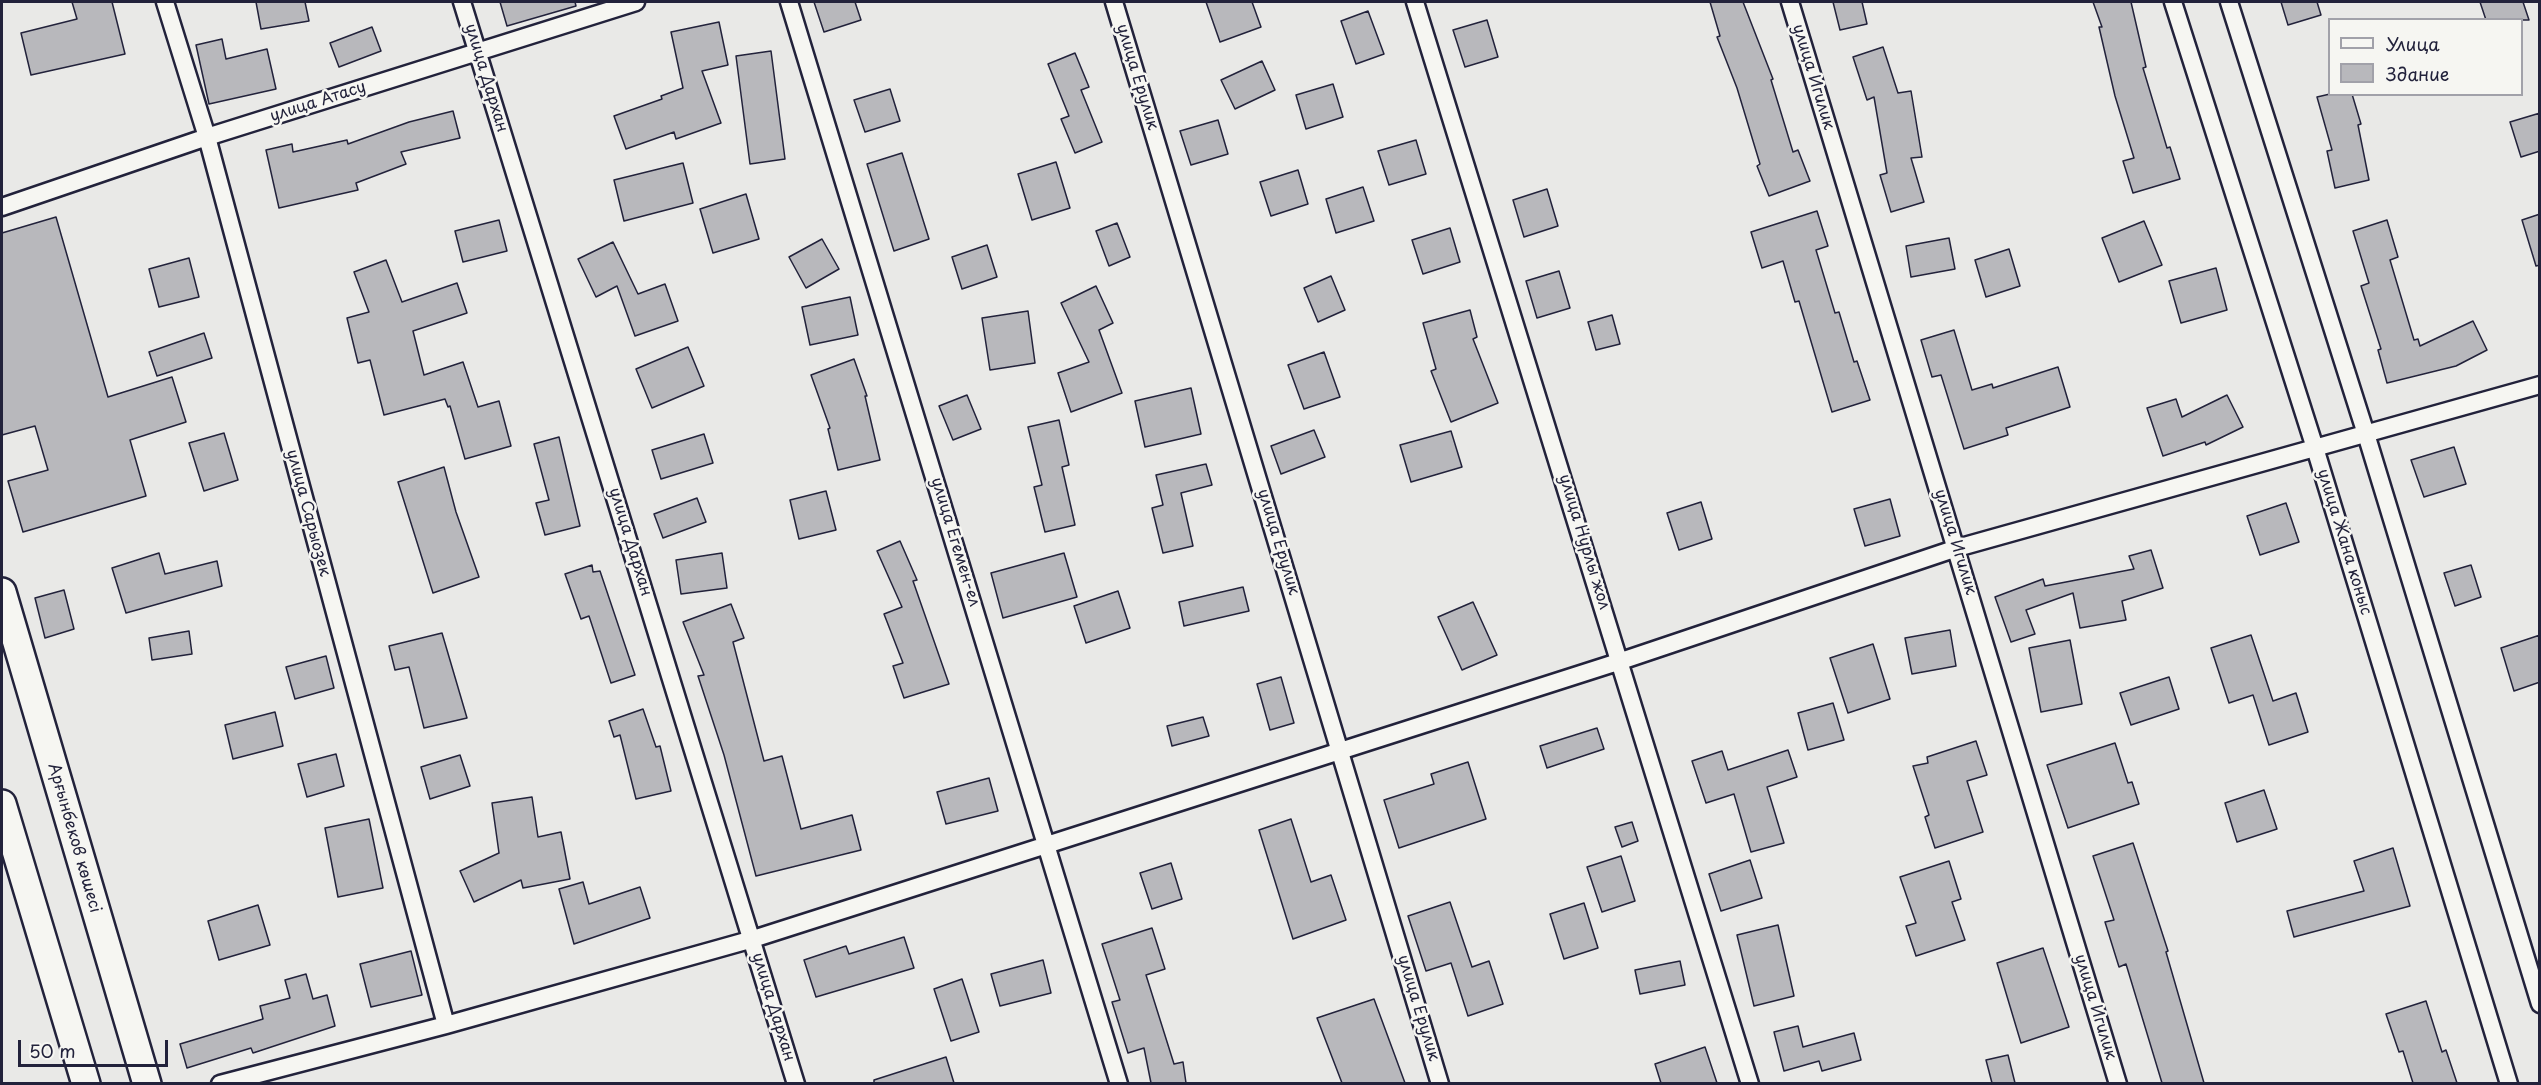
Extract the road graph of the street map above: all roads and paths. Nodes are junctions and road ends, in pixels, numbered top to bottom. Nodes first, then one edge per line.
1 (165, 2) edge
2 (462, 2) edge
3 (636, 2) edge
4 (789, 2) edge
5 (1113, 2) edge
6 (1415, 2) edge
7 (1790, 2) edge
8 (2174, 2) edge
9 (2229, 2) edge
10 (477, 52) junction
11 (207, 137) junction
12 (2, 207) edge
13 (2540, 385) edge
14 (2366, 434) junction
15 (2315, 448) junction
16 (1958, 548) junction
17 (2, 592) edge
18 (1621, 661) junction
19 (1341, 750) junction
20 (2, 804) edge
21 (1048, 846) junction
22 (753, 939) junction
23 (2540, 1004) edge
24 (446, 1025) junction
25 (86, 1083) edge
26 (147, 1083) edge
27 (220, 1083) edge
28 (796, 1083) edge
29 (1119, 1083) edge
30 (1440, 1083) edge
31 (1750, 1083) edge
32 (2118, 1083) edge
33 (2509, 1083) edge

1 - 11 street, улица Сарыозек
2 - 10 street, улица Дархан
3 - 10 street, улица Атасу
4 - 21 street, улица Егемен-ел
5 - 19 street, улица Ерулик
6 - 18 street, улица Нурлы жол
7 - 16 street, улица Игилик
8 - 15 street, улица Жана коныс
9 - 14 street
10 - 11 street, улица Атасу
10 - 22 street, улица Дархан
11 - 12 street, улица Атасу
11 - 24 street, улица Сарыозек
13 - 14 street
14 - 15 street
14 - 23 street
15 - 16 street
15 - 33 street, улица Жана коныс
16 - 18 street
16 - 32 street, улица Игилик
17 - 26 main road, Арғынбеков көшесі
18 - 19 street
18 - 31 street, улица Нурлы жол
19 - 21 street
19 - 30 street, улица Ерулик
20 - 25 main road
21 - 22 street
21 - 29 street, улица Егемен-ел
22 - 24 street
22 - 28 street, улица Дархан
24 - 27 street

